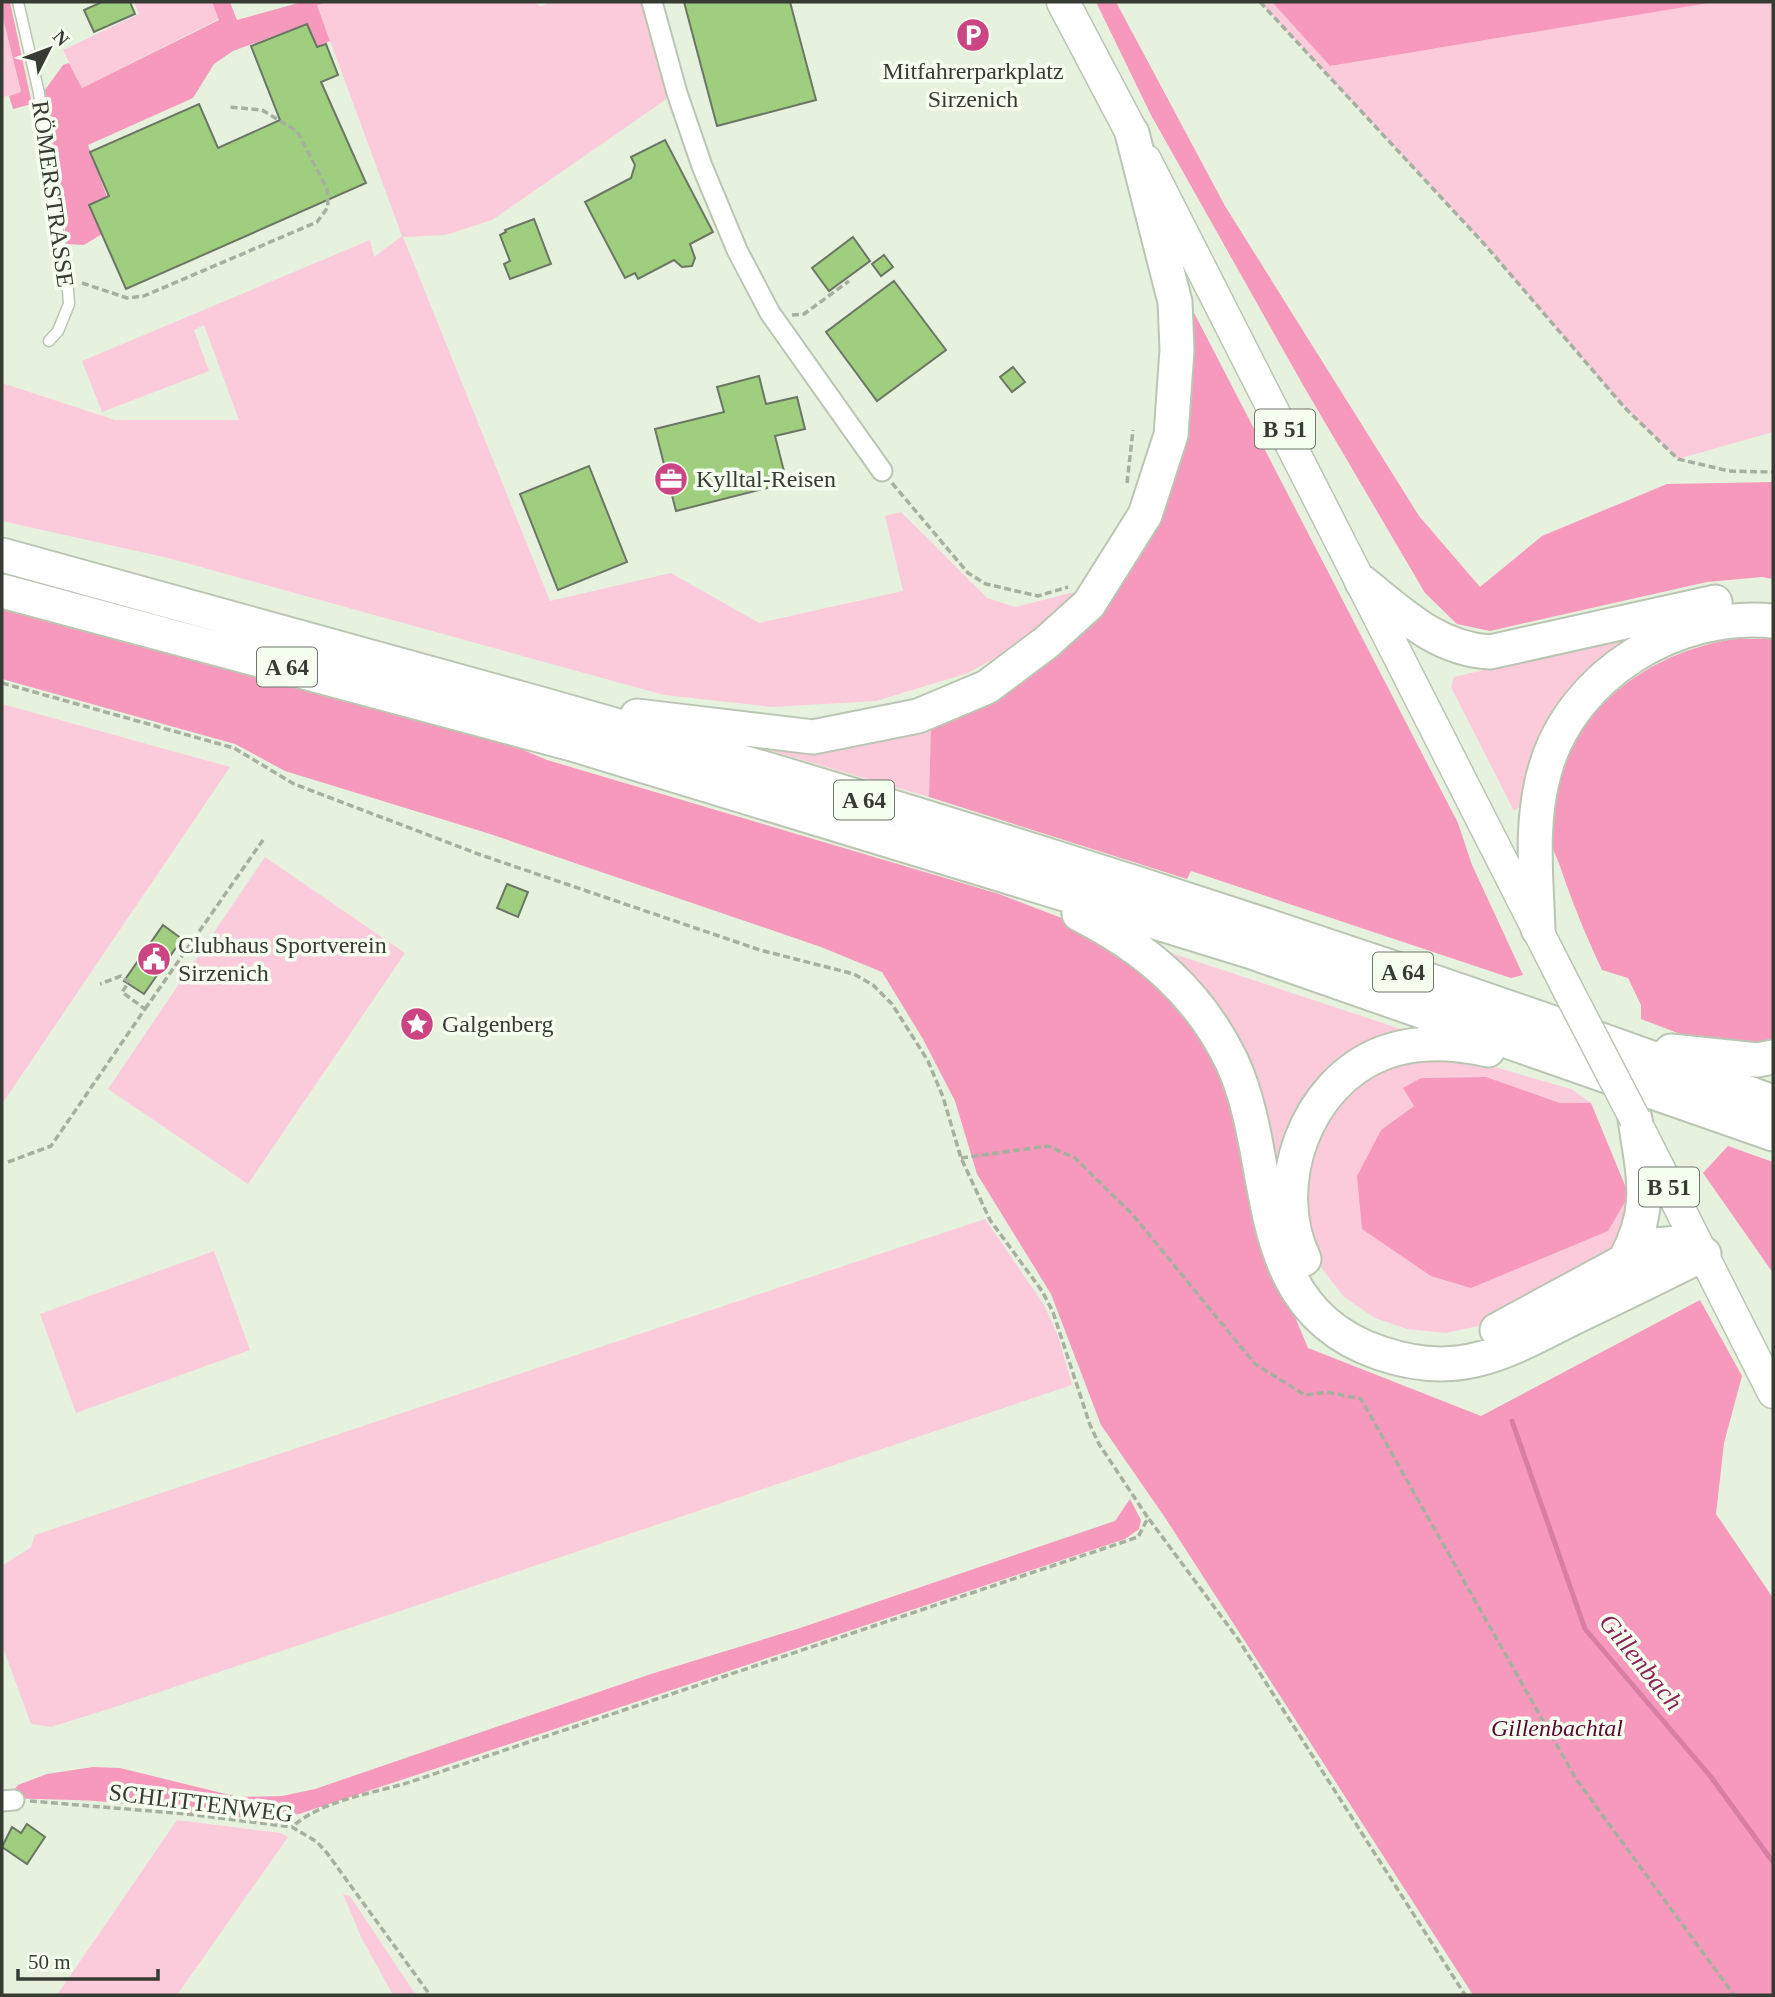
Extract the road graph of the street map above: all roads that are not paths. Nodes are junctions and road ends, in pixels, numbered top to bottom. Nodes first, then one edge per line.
1 (18, 2) edge
2 (652, 2) edge
3 (1063, 2) edge
4 (1132, 133) junction
5 (49, 341) dead end
6 (882, 471) road end
7 (2, 555) edge
8 (1362, 582) junction
9 (2, 591) edge
10 (1773, 599) edge
11 (1773, 621) edge
12 (545, 705) junction
13 (1009, 877) junction
14 (1538, 929) junction
15 (1623, 1046) junction
16 (1773, 1057) edge
17 (1651, 1089) junction
18 (1773, 1101) edge
19 (1635, 1119) junction
20 (1773, 1133) edge
21 (1704, 1254) junction
22 (1625, 1260) junction
23 (1773, 1393) edge

1 - 5 lane, RÖMERSTRASSE
2 - 6 street
3 - 4 highway, B 51
4 - 8 main road, B 51
4 - 12 highway
7 - 12 highway, A 64
8 - 10 highway
8 - 14 main road, B 51
9 - 13 highway, A 64
11 - 14 highway
12 - 15 highway, A 64
13 - 17 highway, A 64
13 - 21 highway
14 - 19 main road, B 51, bridge
15 - 16 highway
15 - 18 highway, A 64
17 - 20 highway, A 64
17 - 22 highway
19 - 21 main road, B 51
19 - 22 highway
21 - 22 highway
21 - 23 main road, B 51

